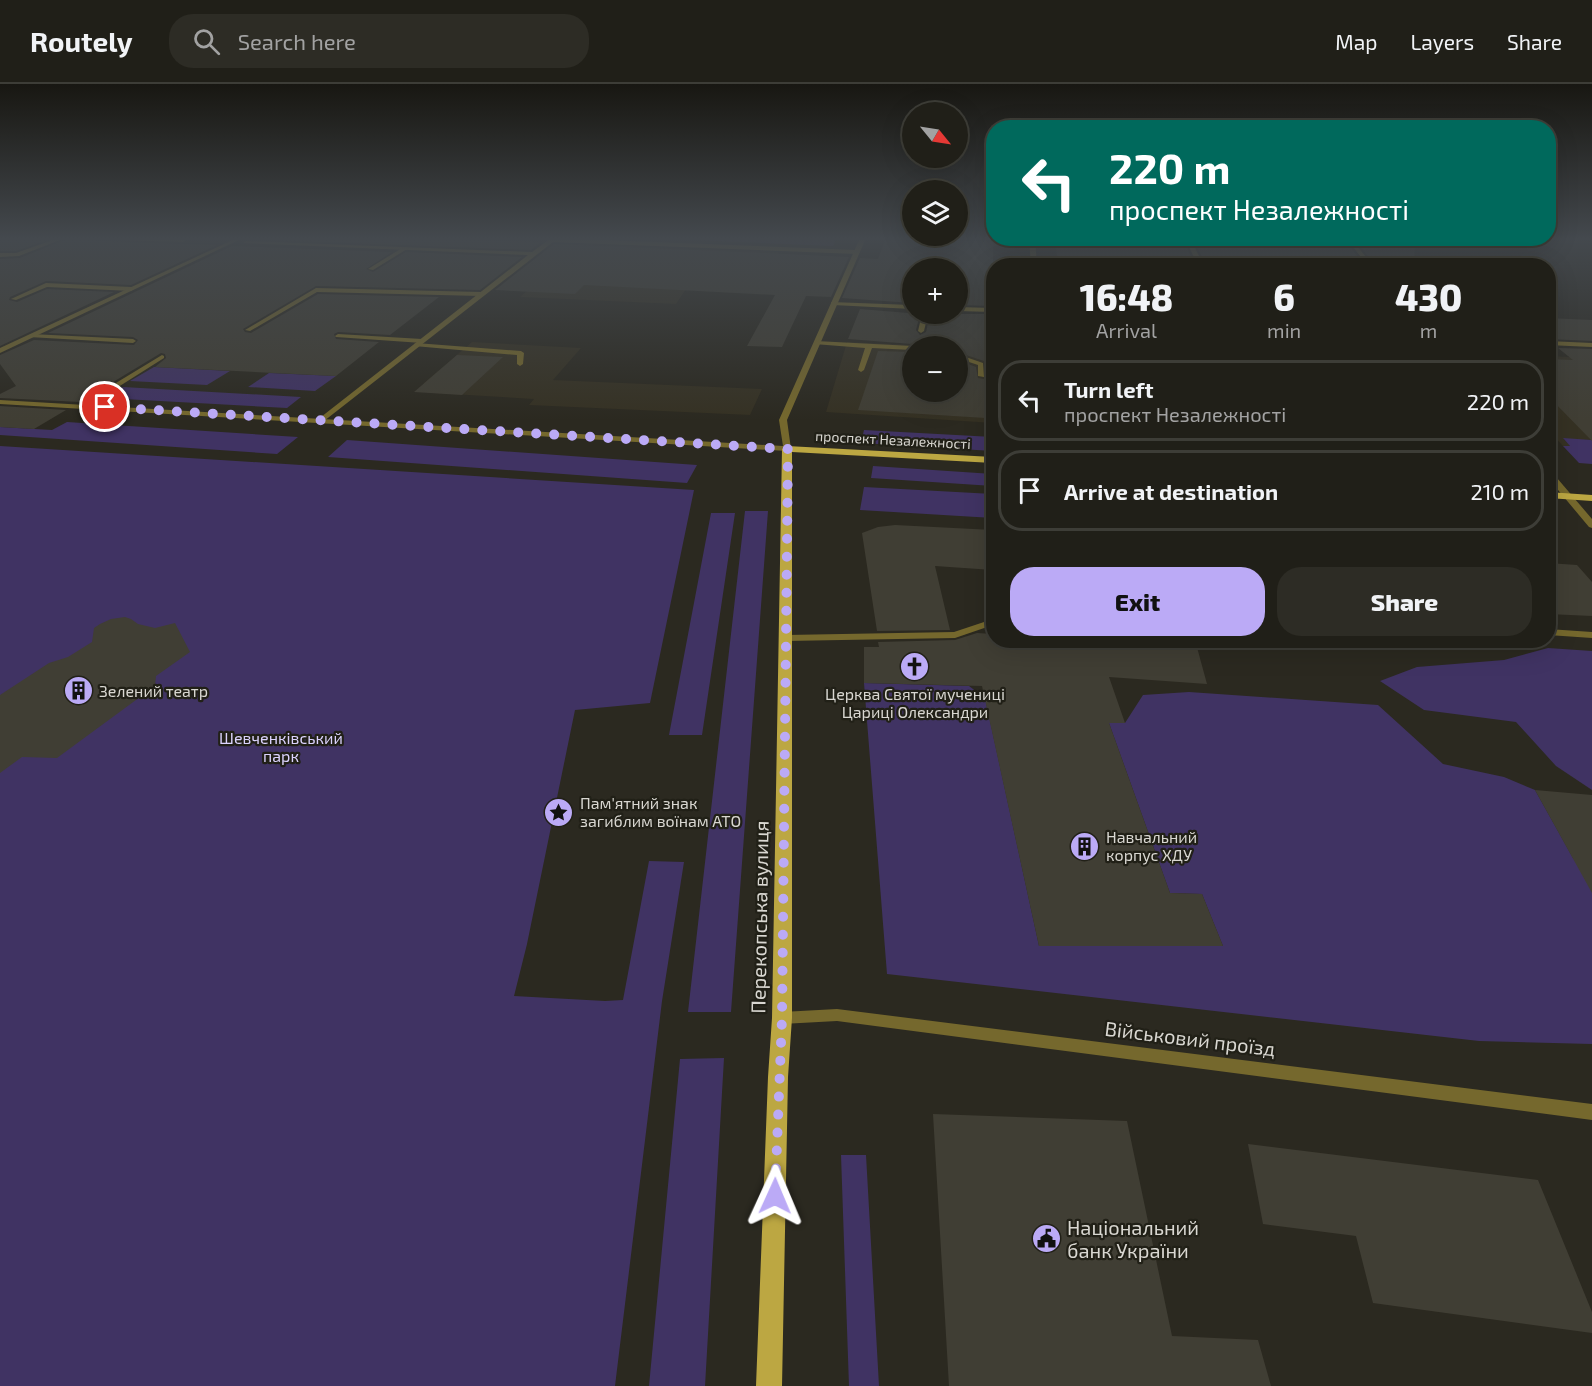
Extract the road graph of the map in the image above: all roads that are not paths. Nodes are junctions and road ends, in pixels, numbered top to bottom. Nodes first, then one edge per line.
1 (110, 299) edge
2 (301, 299) edge
3 (475, 299) edge
4 (835, 299) edge
5 (833, 303) junction
6 (902, 306) edge
7 (968, 309) edge
8 (986, 310) edge
9 (923, 324) edge
10 (248, 330) dead end
11 (921, 331) dead end
12 (31, 336) junction
13 (338, 336) dead end
14 (133, 342) dead end
15 (419, 343) junction
16 (816, 343) junction
17 (1556, 343) edge
18 (1592, 345) edge
19 (869, 346) junction
20 (902, 348) edge
21 (0, 351) edge
22 (162, 357) dead end
23 (968, 360) edge
24 (520, 364) dead end
25 (861, 370) dead end
26 (982, 376) dead end
27 (0, 402) edge
28 (81, 406) junction
29 (324, 419) junction
30 (788, 449) junction
31 (986, 460) edge
32 (1556, 482) edge
33 (1556, 495) edge
34 (1568, 496) junction
35 (1592, 498) edge
36 (1592, 525) edge
37 (986, 624) edge
38 (1556, 633) edge
39 (1592, 635) edge
40 (786, 638) junction
41 (782, 1018) junction
42 (1592, 1112) edge
43 (770, 1386) edge

1 - 12 street
2 - 10 street
3 - 15 street
4 - 5 street
5 - 6 street
5 - 16 street
7 - 8 street
9 - 11 street
12 - 14 street
12 - 21 street
13 - 15 street
15 - 24 street
15 - 29 street
16 - 19 street
16 - 30 street
17 - 18 street
19 - 20 street
19 - 25 street
22 - 28 street
23 - 26 street
27 - 28 street, проспект Незалежності
28 - 29 street, проспект Незалежності
29 - 30 street, проспект Незалежності
30 - 31 main road, проспект Незалежності
30 - 40 main road, Перекопська вулиця
32 - 34 street
33 - 34 main road
34 - 35 main road
34 - 36 street
37 - 40 street
38 - 39 street
40 - 41 main road, Перекопська вулиця
41 - 42 street, Військовий проїзд
41 - 43 main road, Перекопська вулиця

